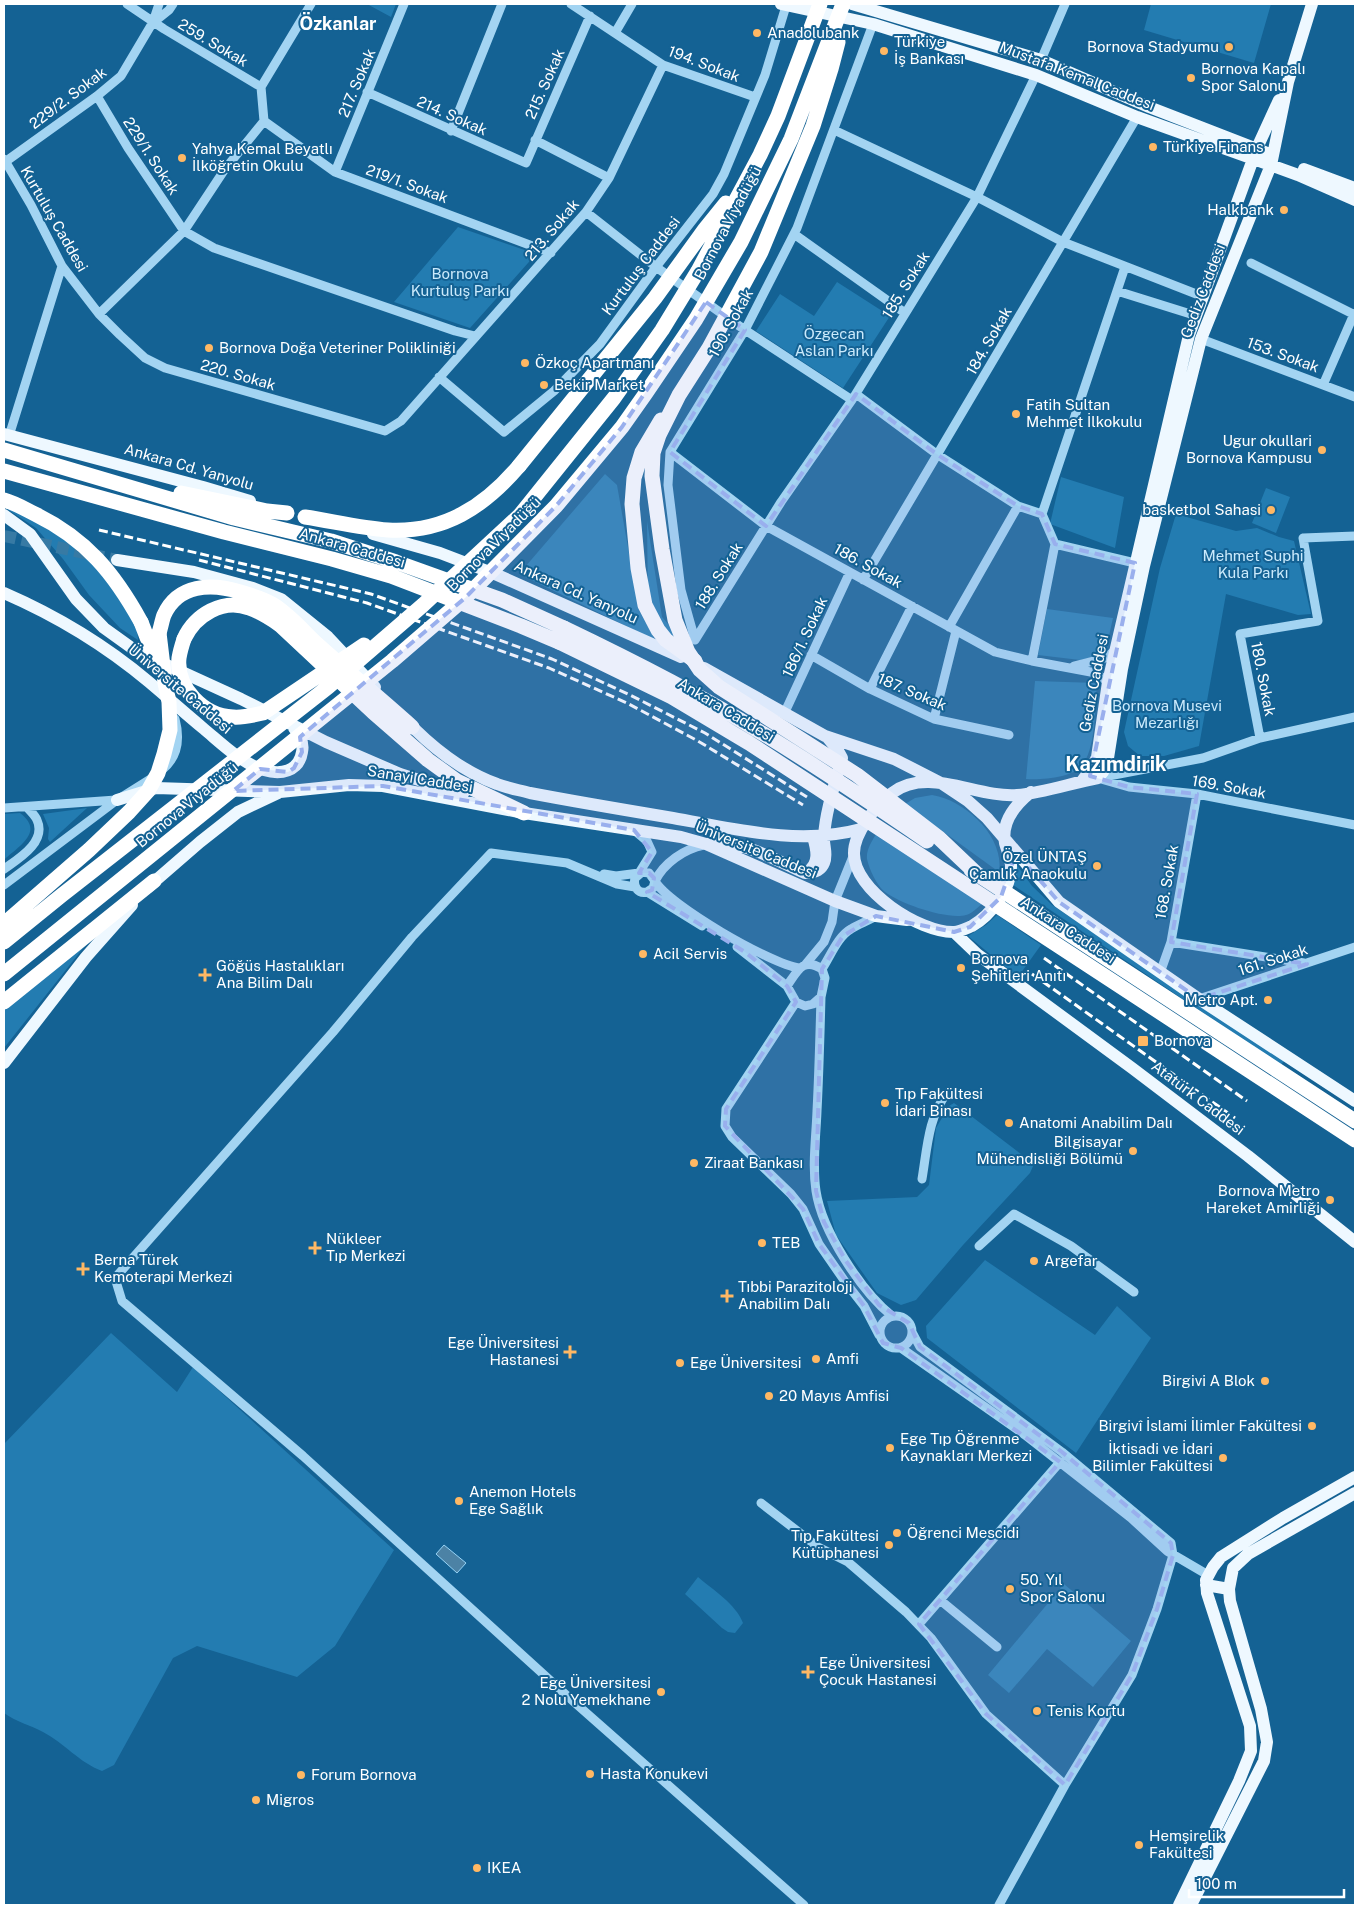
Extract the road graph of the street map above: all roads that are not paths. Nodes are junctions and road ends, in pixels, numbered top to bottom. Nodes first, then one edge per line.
1 (127, 4) edge
2 (159, 4) edge
3 (173, 4) edge
4 (311, 4) edge
5 (404, 4) edge
6 (502, 4) edge
7 (571, 4) edge
8 (632, 4) edge
9 (820, 4) edge
10 (845, 4) edge
11 (852, 4) edge
12 (1065, 4) edge
13 (1312, 4) edge
14 (784, 5) edge
15 (870, 6) edge
16 (590, 16) junction
17 (153, 22) junction
18 (874, 24) junction
19 (615, 33) junction
20 (1041, 60) junction
21 (663, 65) junction
22 (1036, 75) junction
23 (1288, 82) junction
24 (261, 87) junction
25 (367, 92) junction
26 (97, 96) junction
27 (754, 97) junction
28 (1137, 117) junction
29 (264, 121) junction
30 (834, 130) junction
31 (450, 131) junction
32 (535, 140) junction
33 (1255, 153) junction
34 (4, 161) edge
35 (1272, 161) junction
36 (526, 163) joint
37 (334, 172) junction
38 (750, 175) junction
39 (609, 178) junction
40 (1355, 188) edge
41 (977, 197) junction
42 (1355, 200) edge
43 (586, 212) junction
44 (184, 231) junction
45 (794, 234) junction
46 (1063, 242) junction
47 (551, 253) junction
48 (1251, 263) dead end
49 (62, 266) junction
50 (656, 267) junction
51 (1125, 267) junction
52 (1117, 291) junction
53 (1204, 298) junction
54 (905, 313) junction
55 (99, 314) junction
56 (1354, 315) edge
57 (1197, 316) junction
58 (745, 330) junction
59 (475, 336) junction
60 (1201, 339) junction
61 (439, 377) junction
62 (1323, 384) junction
63 (678, 395) junction
64 (854, 397) junction
65 (1355, 397) edge
66 (386, 431) joint
67 (6, 435) edge
68 (4, 450) edge
69 (670, 452) junction
70 (938, 455) junction
71 (4, 471) edge
72 (74, 471) junction
73 (4, 500) edge
74 (1018, 506) junction
75 (287, 513) junction
76 (4, 514) edge
77 (1042, 514) junction
78 (305, 517) junction
79 (766, 526) junction
80 (1355, 536) edge
81 (1055, 544) junction
82 (117, 560) tunnel mouth
83 (1135, 563) junction
84 (850, 572) junction
85 (863, 580) junction
86 (4, 593) edge
87 (423, 605) junction
88 (912, 606) junction
89 (953, 629) junction
90 (562, 635) junction
91 (695, 640) joint
92 (1116, 650) junction
93 (812, 655) junction
94 (1032, 661) junction
95 (1071, 667) junction
96 (708, 670) junction
97 (1108, 682) junction
98 (159, 684) junction
99 (870, 690) junction
100 (784, 714) junction
101 (1355, 717) edge
102 (934, 719) junction
103 (290, 723) junction
104 (412, 727) junction
105 (1009, 735) dead end
106 (825, 736) junction
107 (1260, 738) junction
108 (1098, 778) junction
109 (1082, 781) junction
110 (941, 783) junction
111 (280, 792) junction
112 (1031, 792) junction
113 (1197, 794) junction
114 (117, 800) junction
115 (27, 807) junction
116 (4, 808) edge
117 (524, 813) junction
118 (1355, 825) edge
119 (861, 829) junction
120 (634, 830) junction
121 (819, 837) junction
122 (1005, 840) junction
123 (706, 844) junction
124 (854, 854) junction
125 (4, 869) edge
126 (594, 873) junction
127 (639, 873) junction
128 (979, 876) junction
129 (154, 881) junction
130 (655, 881) junction
131 (4, 885) edge
132 (635, 887) junction
133 (648, 892) junction
134 (835, 901) junction
135 (876, 916) junction
136 (912, 921) junction
137 (4, 924) edge
138 (954, 932) junction
139 (4, 942) edge
140 (1171, 942) junction
141 (1355, 947) edge
142 (1307, 964) junction
143 (802, 967) junction
144 (822, 969) junction
145 (1160, 972) junction
146 (4, 974) edge
147 (788, 986) junction
148 (821, 997) junction
149 (1199, 999) junction
150 (4, 1002) edge
151 (796, 1002) junction
152 (4, 1063) edge
153 (947, 1093) dead end
154 (1355, 1101) edge
155 (1355, 1121) edge
156 (1355, 1140) edge
157 (922, 1179) dead end
158 (1352, 1240) edge
159 (979, 1246) dead end
160 (1134, 1292) dead end
161 (892, 1316) junction
162 (912, 1332) junction
163 (879, 1335) junction
164 (901, 1348) junction
165 (1060, 1462) junction
166 (1355, 1477) edge
167 (1355, 1493) edge
168 (761, 1503) dead end
169 (1172, 1555) junction
170 (1209, 1576) junction
171 (1230, 1583) junction
172 (940, 1600) junction
173 (919, 1624) junction
174 (997, 1647) dead end
175 (1065, 1785) junction
176 (804, 1905) edge
177 (999, 1905) edge
178 (1179, 1905) edge
179 (1191, 1905) edge

1 - 17 street, 259. Sokak
2 - 17 street
3 - 17 street
4 - 24 street
5 - 25 street, 217. Sokak
6 - 31 street
7 - 16 street, 194. Sokak
8 - 19 street
9 - 38 highway, Bornova Viyadüğü, bridge
10 - 63 highway, bridge
10 - 146 highway, Bornova Viyadüğü, bridge
11 - 15 main road, Mustafa Kemal Caddesi
12 - 20 street
13 - 23 main road, Gediz Caddesi
14 - 18 main road, Mustafa Kemal Caddesi
14 - 27 street, Kurtuluş Caddesi
15 - 20 main road, Mustafa Kemal Caddesi
16 - 19 street, 194. Sokak
16 - 32 street, 215. Sokak
17 - 24 street, 259. Sokak
17 - 26 street, 229/2. Sokak
18 - 22 main road, Mustafa Kemal Caddesi
18 - 30 street, 190. Sokak
19 - 21 street, 194. Sokak
20 - 33 main road, Mustafa Kemal Caddesi
21 - 27 street, 194. Sokak
21 - 39 street, 213. Sokak
22 - 28 main road, Mustafa Kemal Caddesi
22 - 41 street, 185. Sokak
23 - 33 main road, Gediz Caddesi
23 - 35 main road, Gediz Caddesi
24 - 29 street
25 - 31 street, 214. Sokak
25 - 37 street, 217. Sokak
26 - 34 street, 229/2. Sokak
26 - 44 street, 229/1. Sokak
27 - 50 street, Kurtuluş Caddesi
28 - 33 main road, Mustafa Kemal Caddesi
28 - 46 street, 184. Sokak
29 - 37 street, 219/1. Sokak
29 - 44 street
30 - 41 street
30 - 45 street, 190. Sokak
31 - 36 street, 214. Sokak
32 - 36 street, 215. Sokak
32 - 39 street
33 - 35 main road, Mustafa Kemal Caddesi
33 - 53 main road, Gediz Caddesi
34 - 49 street, Kurtuluş Caddesi
35 - 40 main road, Mustafa Kemal Caddesi
35 - 42 main road, Mustafa Kemal Caddesi
35 - 60 main road, Gediz Caddesi
37 - 47 street, 219/1. Sokak
38 - 78 highway, bridge
38 - 87 highway, Bornova Viyadüğü, bridge
39 - 43 street, 213. Sokak
41 - 46 street
41 - 54 street, 185. Sokak
43 - 47 street, 213. Sokak
43 - 50 street
44 - 55 street
44 - 59 street
45 - 54 street
45 - 58 street, 190. Sokak
46 - 51 street
46 - 70 street, 184. Sokak
47 - 59 street, 213. Sokak
48 - 56 street
49 - 55 street, Kurtuluş Caddesi
49 - 67 street
50 - 58 street
50 - 61 street, Kurtuluş Caddesi
51 - 52 street
51 - 53 street
52 - 57 street
52 - 77 street
53 - 57 main road, Gediz Caddesi
54 - 64 street, 185. Sokak
55 - 66 street, 220. Sokak
56 - 62 street
57 - 83 main road, Gediz Caddesi
58 - 64 street
58 - 69 street, 190. Sokak
59 - 61 street, 213. Sokak
60 - 62 street, 153. Sokak
60 - 108 main road, Gediz Caddesi
61 - 66 street, 213. Sokak
62 - 65 street, 153. Sokak
63 - 96 highway, bridge
63 - 128 highway, bridge
64 - 70 street
64 - 79 street, 185. Sokak
67 - 75 main road, Ankara Cd. Yanyolu
68 - 72 highway, Ankara Caddesi
69 - 79 street, 186. Sokak
69 - 91 street, 190. Sokak
70 - 74 street
70 - 85 street, 184. Sokak
71 - 90 highway, Ankara Caddesi
72 - 75 highway
72 - 90 highway, Ankara Caddesi
73 - 98 highway, bridge
74 - 77 street
74 - 89 street
75 - 78 main road, Ankara Cd. Yanyolu
76 - 103 main road
77 - 81 street
78 - 96 main road, Ankara Cd. Yanyolu
79 - 84 street, 186. Sokak
79 - 91 street, 188. Sokak
80 - 107 street, 180. Sokak
81 - 83 street
81 - 94 street
82 - 104 main road
83 - 92 main road, Gediz Caddesi
84 - 85 street, 186. Sokak
84 - 93 street, 186/1. Sokak
85 - 88 street, 186. Sokak
86 - 98 main road, Üniversite Caddesi
87 - 117 highway, bridge
87 - 139 highway, Bornova Viyadüğü, bridge
88 - 89 street, 186. Sokak
88 - 99 street
89 - 94 street, 186. Sokak
89 - 102 street
90 - 128 highway, Ankara Caddesi, bridge
90 - 156 highway, Ankara Caddesi, bridge
92 - 95 street, 186. Sokak
92 - 97 main road, Gediz Caddesi
93 - 99 street, 187. Sokak
93 - 100 street, 186/1. Sokak
94 - 95 street, 186. Sokak
95 - 97 street, 186. Sokak
96 - 100 main road, Ankara Cd. Yanyolu
97 - 109 main road, Gediz Caddesi
98 - 103 main road, Üniversite Caddesi
98 - 104 highway, bridge
98 - 114 street
98 - 137 highway, bridge
99 - 102 street, 187. Sokak
100 - 106 main road, Ankara Cd. Yanyolu
101 - 107 street
102 - 105 street, 187. Sokak
103 - 117 main road
104 - 121 main road
106 - 110 main road, Ankara Cd. Yanyolu
106 - 121 main road
107 - 108 street
108 - 109 main road
108 - 113 street, 169. Sokak
109 - 112 main road
110 - 112 main road
110 - 119 main road
110 - 122 main road
111 - 114 main road
111 - 117 main road, Sanayi Caddesi
111 - 129 main road
112 - 122 main road
113 - 118 street, 169. Sokak
113 - 140 street, 168. Sokak
114 - 115 street
114 - 131 street
115 - 116 street
115 - 125 street
117 - 120 main road, Üniversite Caddesi
119 - 121 main road
119 - 124 main road
120 - 123 main road, Üniversite Caddesi
120 - 127 street
121 - 123 main road
122 - 138 main road
122 - 145 main road, Ankara Caddesi
123 - 130 street
123 - 134 main road, Üniversite Caddesi
124 - 134 street
124 - 136 main road
126 - 127 street
126 - 132 street
126 - 176 street
127 - 130 street
127 - 132 street
128 - 155 highway, Ankara Caddesi, bridge
129 - 150 highway
129 - 152 main road
130 - 133 street
130 - 143 street
132 - 133 street
133 - 147 street
134 - 135 main road, Üniversite Caddesi
134 - 143 street
135 - 136 main road, Üniversite Caddesi
135 - 144 street
136 - 138 main road
138 - 158 main road, Atatürk Caddesi
140 - 142 street
140 - 145 street, 168. Sokak
141 - 142 street, 161. Sokak
142 - 149 street, 161. Sokak
143 - 144 street
143 - 147 street
144 - 148 street
145 - 149 main road, Ankara Caddesi
147 - 151 street
148 - 151 street
148 - 161 street
149 - 154 main road, Ankara Caddesi
151 - 163 street
153 - 157 street
159 - 160 street
161 - 162 street
161 - 163 street
162 - 164 street
162 - 169 street
163 - 164 street
164 - 165 street
165 - 169 street
165 - 172 street
166 - 170 main road
167 - 171 main road
168 - 173 street
169 - 170 street
169 - 175 street
170 - 171 main road
170 - 171 main road
170 - 178 main road
171 - 179 main road
172 - 173 street
172 - 174 street
173 - 175 street
175 - 177 street

